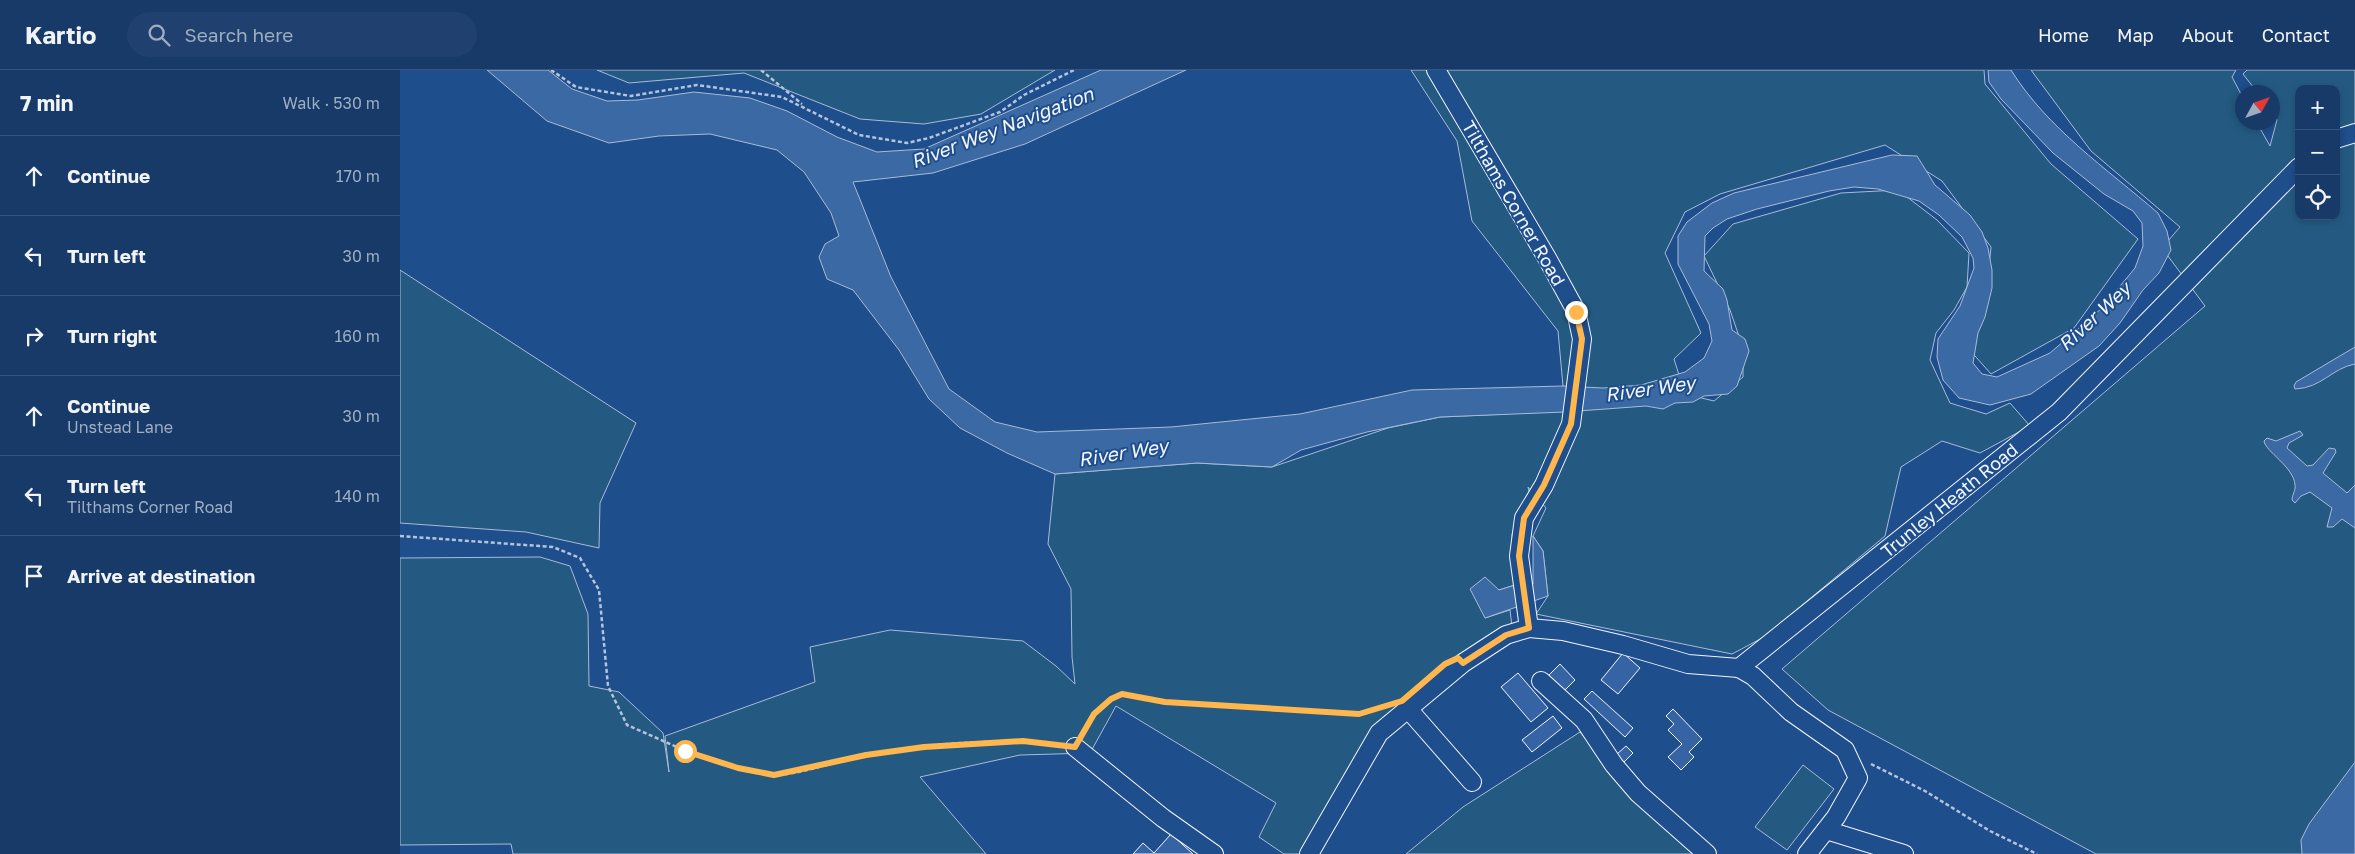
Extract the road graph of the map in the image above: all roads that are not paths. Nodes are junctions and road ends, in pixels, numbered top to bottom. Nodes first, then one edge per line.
1 (1436, 70) edge
2 (2355, 133) edge
3 (2340, 138) edge
4 (2295, 171) edge
5 (1529, 628) junction
6 (1739, 668) junction
7 (1541, 681) dead end
8 (1401, 707) junction
9 (1075, 747) road end
10 (1472, 782) dead end
11 (1826, 830) junction
12 (1214, 854) edge
13 (1308, 854) edge
14 (1707, 854) edge
15 (1807, 854) edge
16 (1904, 854) edge

1 - 5 street, Tilthams Corner Road
2 - 3 street
4 - 6 street, Trunley Heath Road
5 - 6 street
5 - 8 street
6 - 11 street
7 - 14 street
8 - 10 street
8 - 13 street
9 - 12 street
11 - 15 street
11 - 16 street

